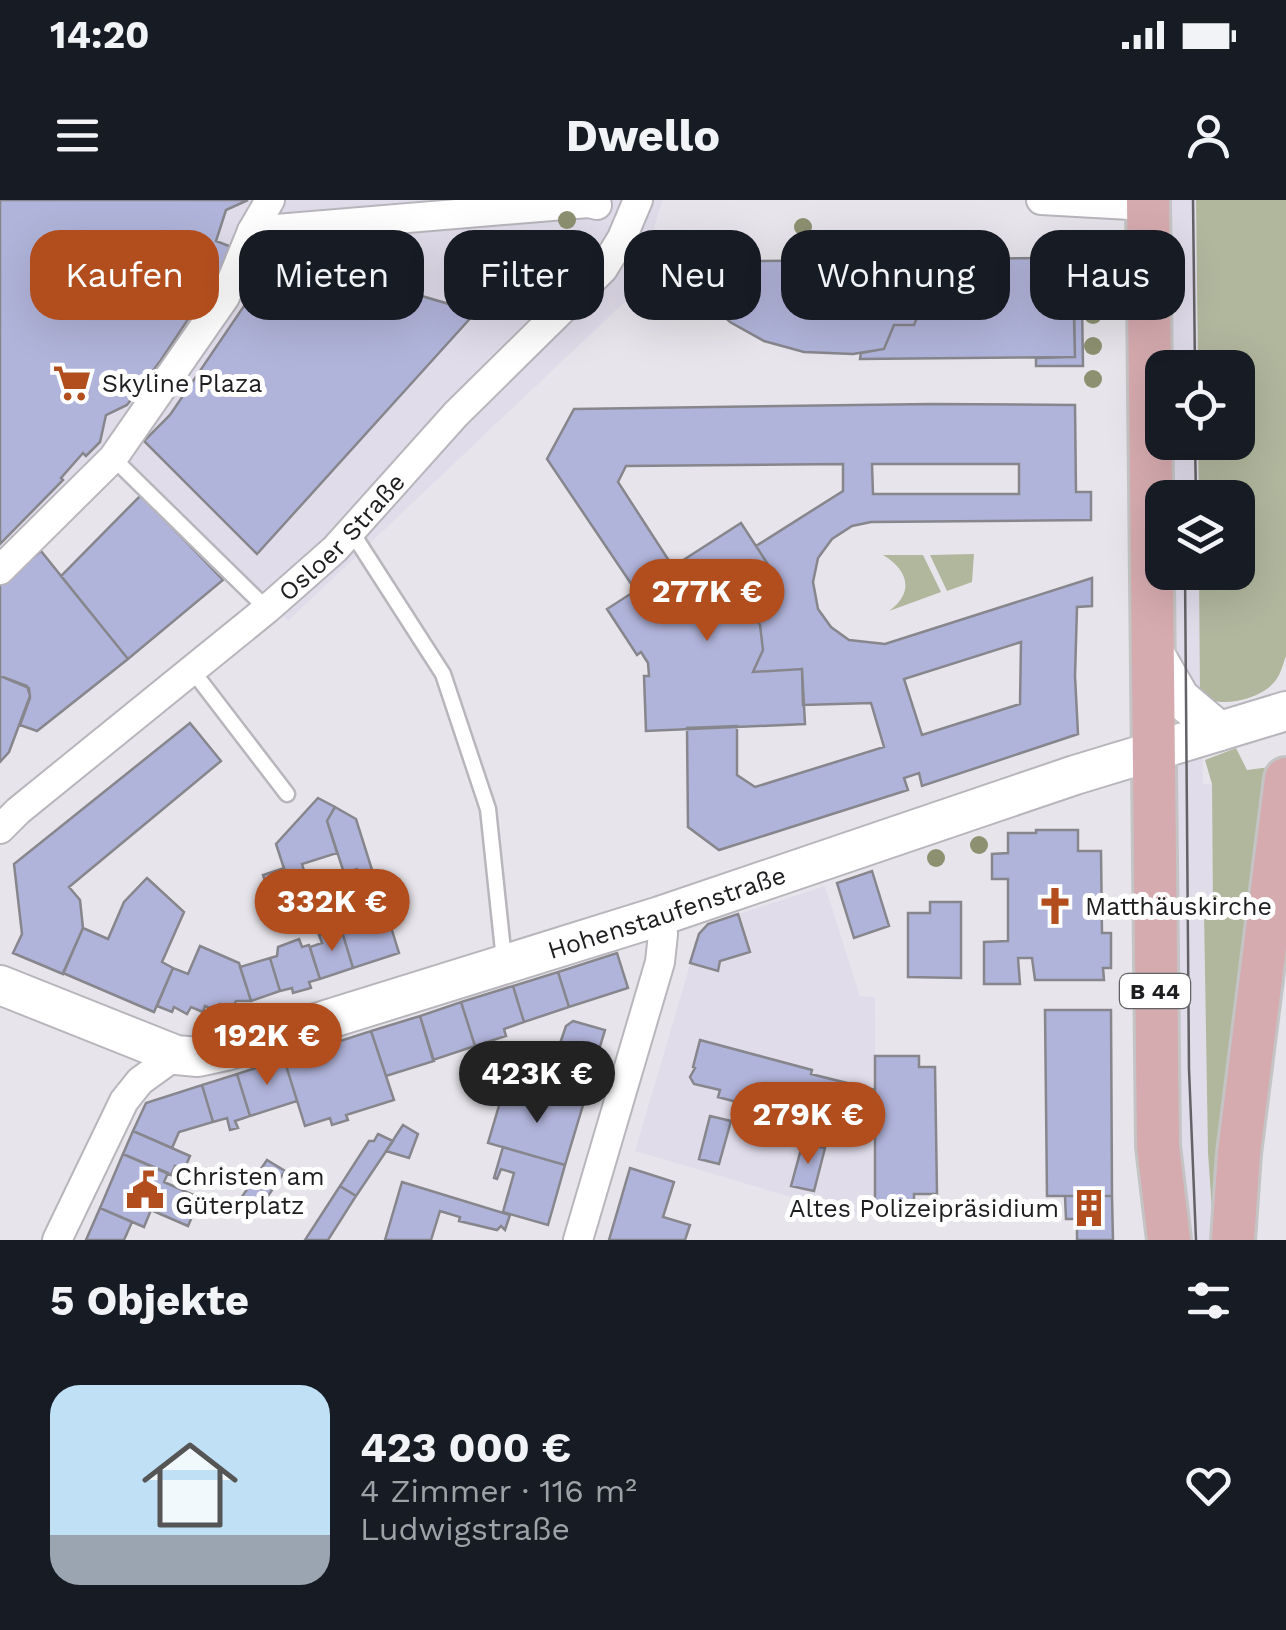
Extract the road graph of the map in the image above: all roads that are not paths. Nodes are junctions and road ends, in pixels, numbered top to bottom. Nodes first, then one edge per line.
1 (270, 200) edge
2 (638, 200) edge
3 (1040, 200) edge
4 (1148, 203) edge
5 (596, 205) dead end
6 (253, 230) edge
7 (275, 230) edge
8 (239, 263) edge
9 (113, 458) junction
10 (351, 531) junction
11 (0, 570) edge
12 (267, 609) junction
13 (1153, 651) junction
14 (192, 670) junction
15 (1286, 711) edge
16 (1219, 731) junction
17 (1154, 750) junction
18 (1286, 780) edge
19 (287, 794) dead end
20 (0, 829) edge
21 (660, 916) junction
22 (505, 964) junction
23 (0, 985) edge
24 (176, 1055) junction
25 (1239, 1233) edge
26 (57, 1240) edge
27 (578, 1240) edge
28 (1170, 1240) edge

1 - 6 street
2 - 10 street, Osloer Straße
3 - 4 street
4 - 13 main road, B 44
5 - 7 street
8 - 9 street
9 - 11 street
9 - 12 lane
10 - 12 street, Osloer Straße
10 - 22 lane
12 - 14 street, Osloer Straße
13 - 16 main road
13 - 17 main road, B 44
14 - 19 lane
14 - 20 street, Osloer Straße
15 - 16 main road, Hohenstaufenstraße
16 - 17 main road, Hohenstaufenstraße
17 - 21 main road, Hohenstaufenstraße
17 - 28 main road, B 44
18 - 25 main road
21 - 22 main road, Hohenstaufenstraße
21 - 27 street
22 - 24 main road, Hohenstaufenstraße
23 - 24 main road
24 - 26 street

